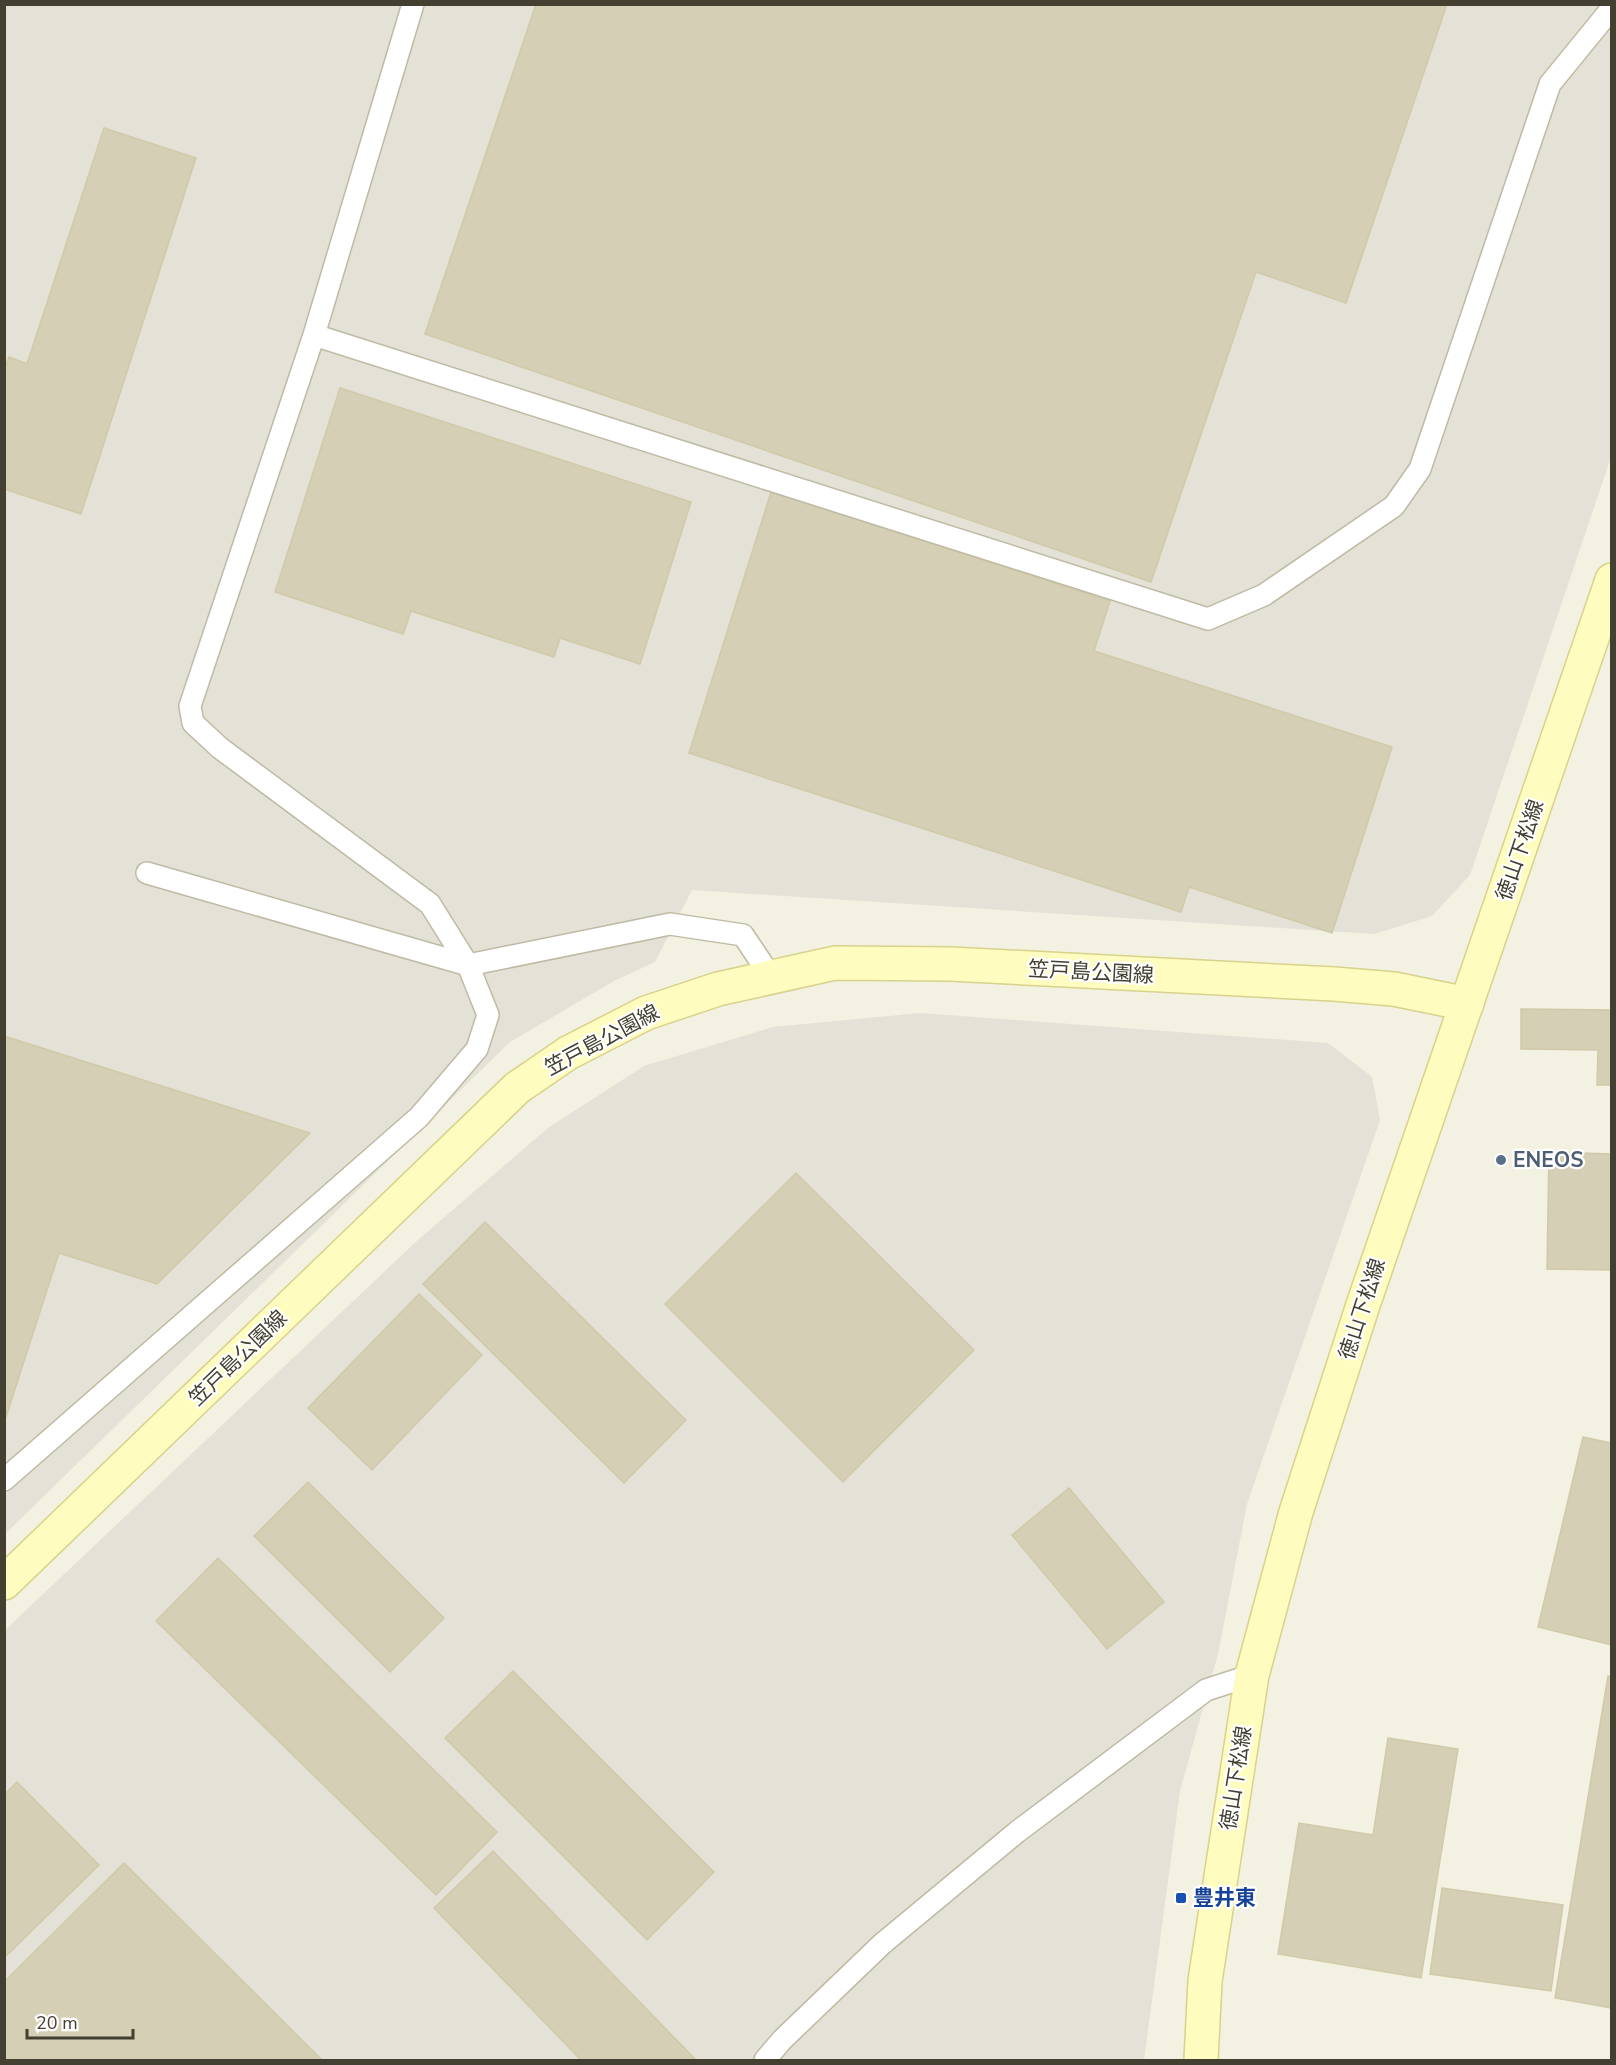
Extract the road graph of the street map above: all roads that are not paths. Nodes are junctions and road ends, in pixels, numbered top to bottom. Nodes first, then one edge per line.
1 (413, 4) edge
2 (1611, 8) edge
3 (314, 335) junction
4 (1611, 580) edge
5 (147, 873) dead end
6 (468, 965) junction
7 (771, 977) junction
8 (1467, 1004) junction
9 (4, 1480) edge
10 (4, 1583) edge
11 (1252, 1675) junction
12 (765, 2061) edge
13 (1201, 2061) edge

1 - 3 lane
2 - 3 lane
3 - 6 lane
4 - 8 main road, 徳山下松線
5 - 6 lane
6 - 7 lane
6 - 9 lane
7 - 8 main road, 笠戸島公園線
7 - 10 main road, 笠戸島公園線
8 - 11 main road, 徳山下松線
11 - 12 lane
11 - 13 main road, 徳山下松線

